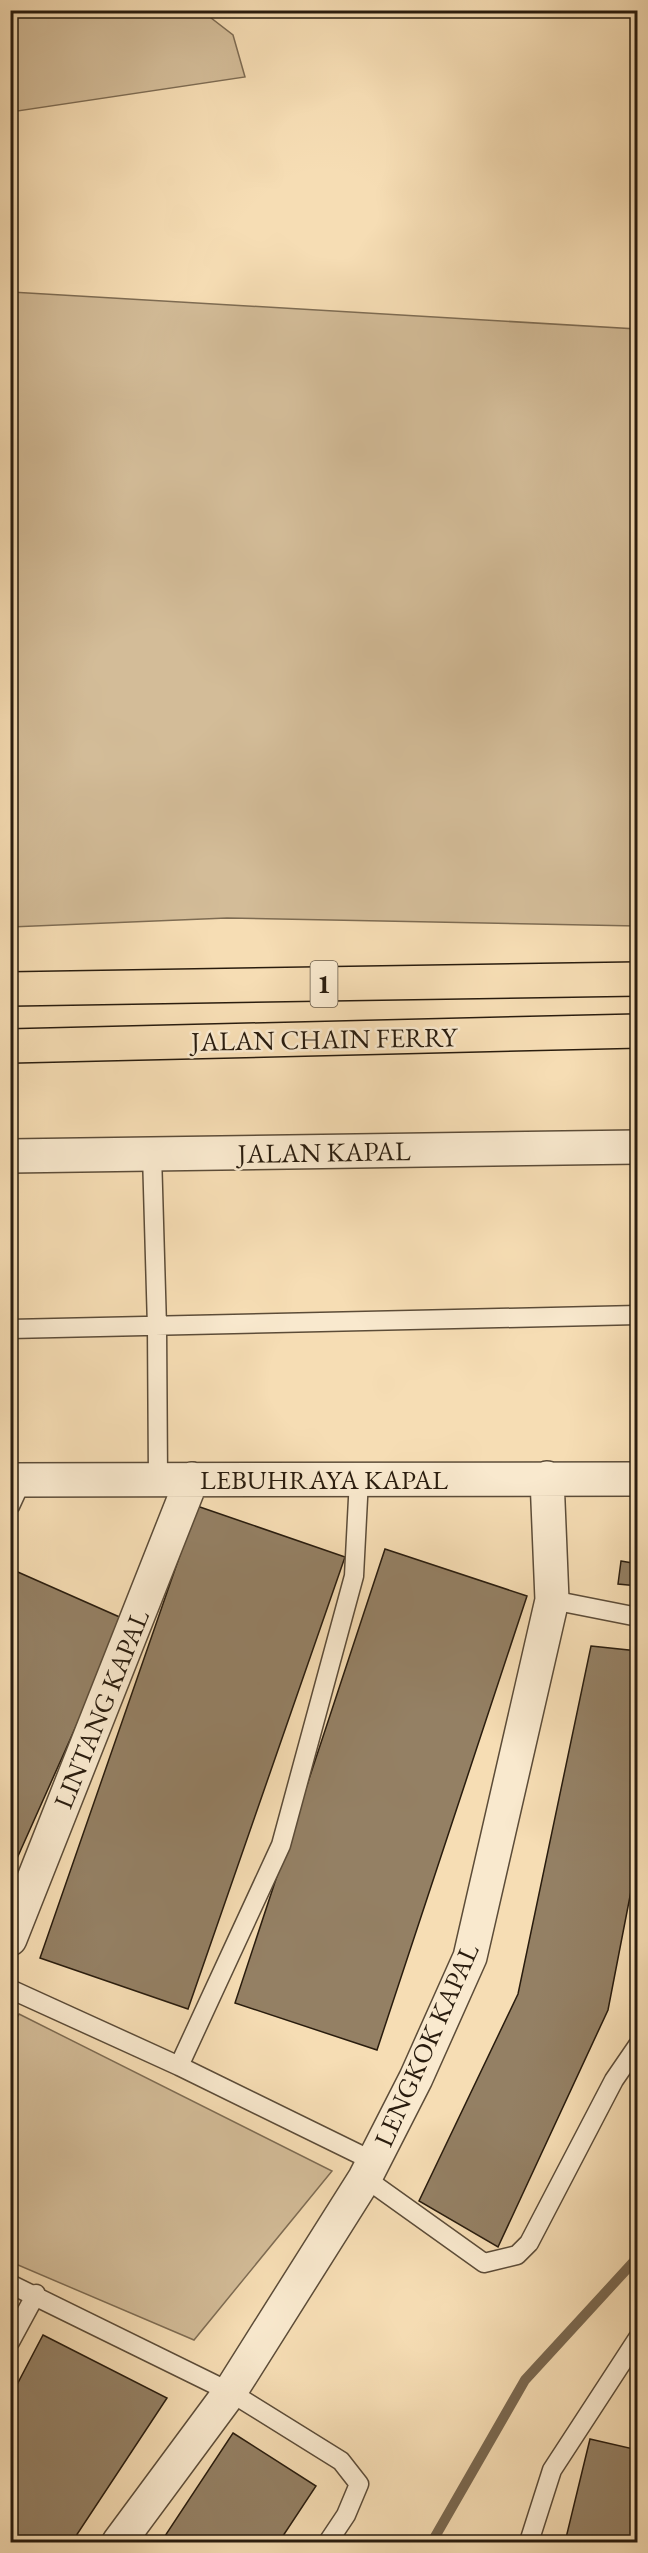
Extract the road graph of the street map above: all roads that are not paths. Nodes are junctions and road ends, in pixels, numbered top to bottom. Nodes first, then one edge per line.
1 (638, 979) edge
2 (10, 989) edge
3 (638, 1031) edge
4 (10, 1046) edge
5 (638, 1147) edge
6 (152, 1154) junction
7 (10, 1156) edge
8 (638, 1315) edge
9 (157, 1327) junction
10 (10, 1329) edge
11 (547, 1478) junction
12 (158, 1479) junction
13 (192, 1479) junction
14 (359, 1479) junction
15 (638, 1479) edge
16 (14, 1488) edge
17 (552, 1600) junction
18 (638, 1617) edge
19 (10, 1939) edge
20 (10, 1989) edge
21 (638, 2045) edge
22 (179, 2066) junction
23 (370, 2170) junction
24 (10, 2283) edge
25 (36, 2294) junction
26 (638, 2338) edge
27 (10, 2342) edge
28 (230, 2392) junction
29 (119, 2542) edge
30 (328, 2542) edge
31 (529, 2542) edge

1 - 2 highway, JALAN CHAIN FERRY / 1
3 - 4 highway, JALAN CHAIN FERRY / 1
5 - 6 street, JALAN KAPAL
6 - 7 street, JALAN KAPAL
6 - 9 lane
8 - 9 lane
9 - 10 lane
9 - 12 lane
11 - 14 street, LEBUHRAYA KAPAL
11 - 15 street, LEBUHRAYA KAPAL
11 - 17 street, LENGKOK KAPAL
12 - 13 street, LEBUHRAYA KAPAL
12 - 16 street, LEBUHRAYA KAPAL
13 - 14 street, LEBUHRAYA KAPAL
13 - 19 street, LINTANG KAPAL
14 - 22 lane
17 - 18 lane
17 - 23 street, LENGKOK KAPAL
20 - 22 lane
21 - 23 lane
22 - 23 lane
23 - 28 street, LENGKOK KAPAL
24 - 25 lane
25 - 27 lane
25 - 28 lane
26 - 31 lane
28 - 29 street, LENGKOK KAPAL
28 - 30 lane

